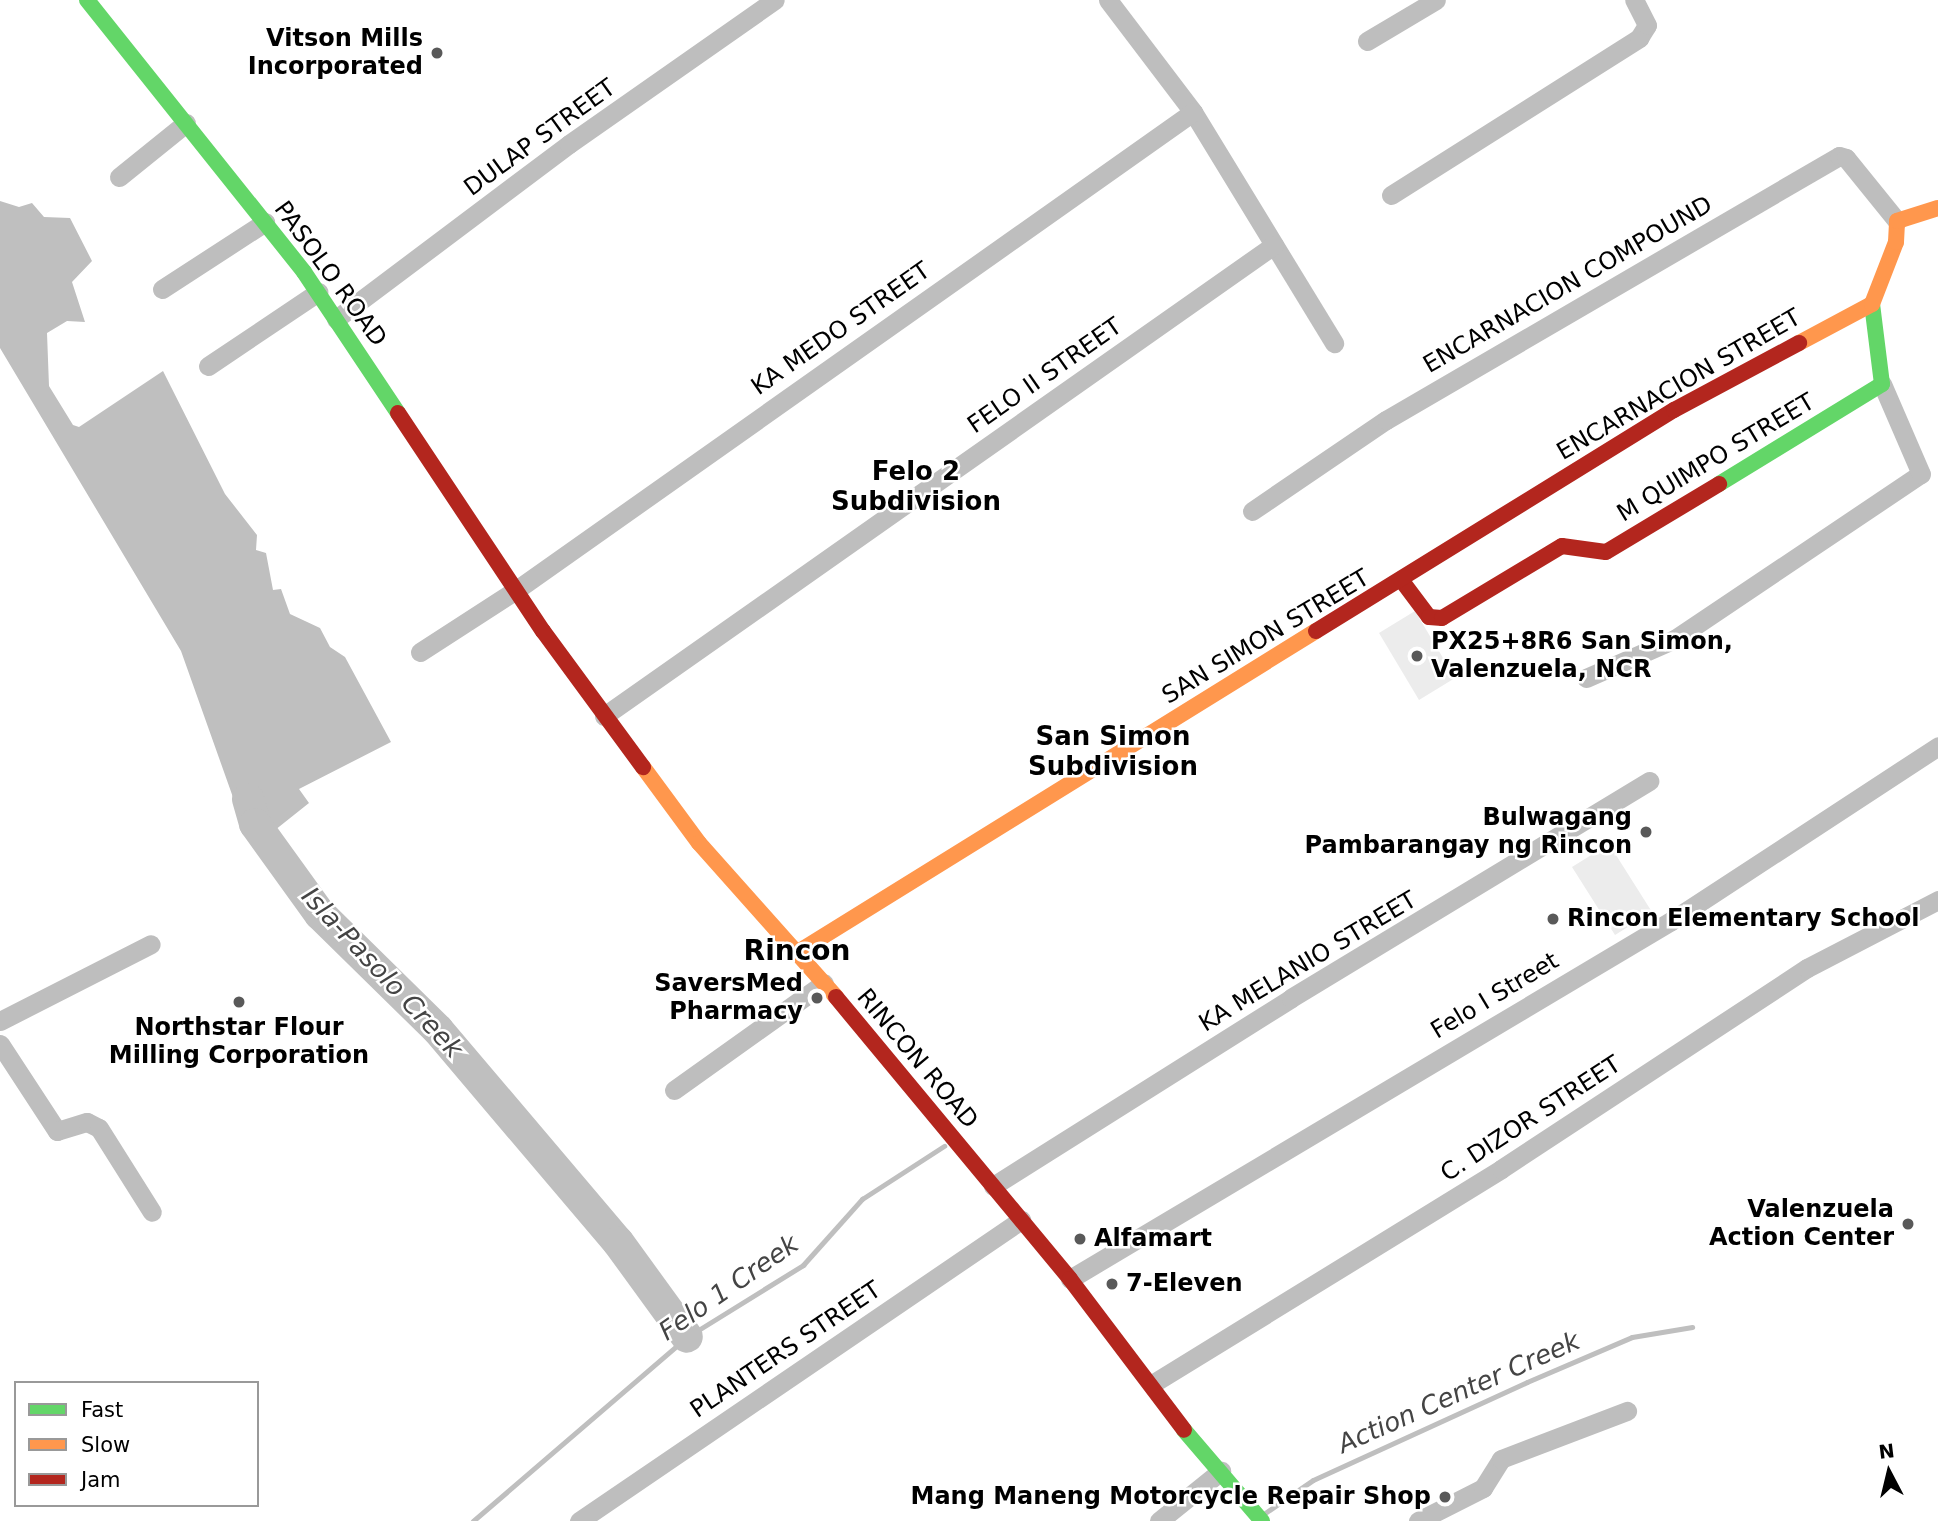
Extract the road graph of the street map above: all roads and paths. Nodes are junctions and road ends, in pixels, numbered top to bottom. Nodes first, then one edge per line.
1 (87, 0) edge
2 (775, 0) edge
3 (1436, 0) edge
4 (1634, 0) edge
5 (1109, 1) edge
6 (1367, 41) dead end
7 (1192, 112) junction
8 (186, 123) junction
9 (119, 177) dead end
10 (1391, 195) dead end
11 (1938, 208) edge
12 (1897, 221) junction
13 (265, 222) junction
14 (1274, 245) junction
15 (162, 289) dead end
16 (318, 292) junction
17 (1872, 304) junction
18 (336, 319) junction
19 (1334, 343) dead end
20 (208, 366) dead end
21 (1882, 384) junction
22 (1252, 511) dead end
23 (1402, 581) junction
24 (519, 588) junction
25 (419, 652) dead end
26 (1586, 678) dead end
27 (604, 716) junction
28 (1938, 746) edge
29 (1650, 781) dead end
30 (1938, 900) edge
31 (151, 943) dead end
32 (798, 953) junction
33 (824, 983) junction
34 (0, 1022) edge
35 (0, 1043) edge
36 (674, 1090) dead end
37 (993, 1186) junction
38 (152, 1212) dead end
39 (1021, 1220) junction
40 (1070, 1279) junction
41 (1152, 1384) junction
42 (1628, 1411) dead end
43 (1222, 1471) junction
44 (579, 1521) edge
45 (1159, 1521) edge
46 (1262, 1521) edge
47 (1418, 1521) edge

1 - 8 street, PASOLO ROAD
2 - 18 street, DULAP STREET
3 - 6 street
4 - 10 street
5 - 7 street
7 - 14 street
7 - 24 street, KA MEDO STREET
8 - 9 street
8 - 13 street, PASOLO ROAD
11 - 12 street
12 - 17 street
12 - 22 street, ENCARNACION COMPOUND
13 - 15 street
13 - 16 street, PASOLO ROAD
14 - 19 street
14 - 27 street, FELO II STREET
16 - 18 street, PASOLO ROAD
16 - 20 street
17 - 21 street
17 - 23 street, ENCARNACION STREET
18 - 24 street, PASOLO ROAD
21 - 23 street, M QUIMPO STREET
21 - 26 street
23 - 32 street, SAN SIMON STREET
24 - 25 street, KA MEDO STREET
24 - 27 street, RINCON ROAD
27 - 32 street, RINCON ROAD
28 - 40 street, Felo Ⅰ Street
29 - 37 street, KA MELANIO STREET
30 - 41 street, C. DIZOR STREET
31 - 34 street
32 - 33 street, RINCON ROAD
33 - 36 street
33 - 37 street, RINCON ROAD
34 - 35 street
35 - 38 street
37 - 39 street, RINCON ROAD
39 - 40 street, RINCON ROAD
39 - 44 street, PLANTERS STREET
40 - 41 street, RINCON ROAD
41 - 43 street, RINCON ROAD
42 - 47 street
43 - 45 street
43 - 46 street, RINCON ROAD

